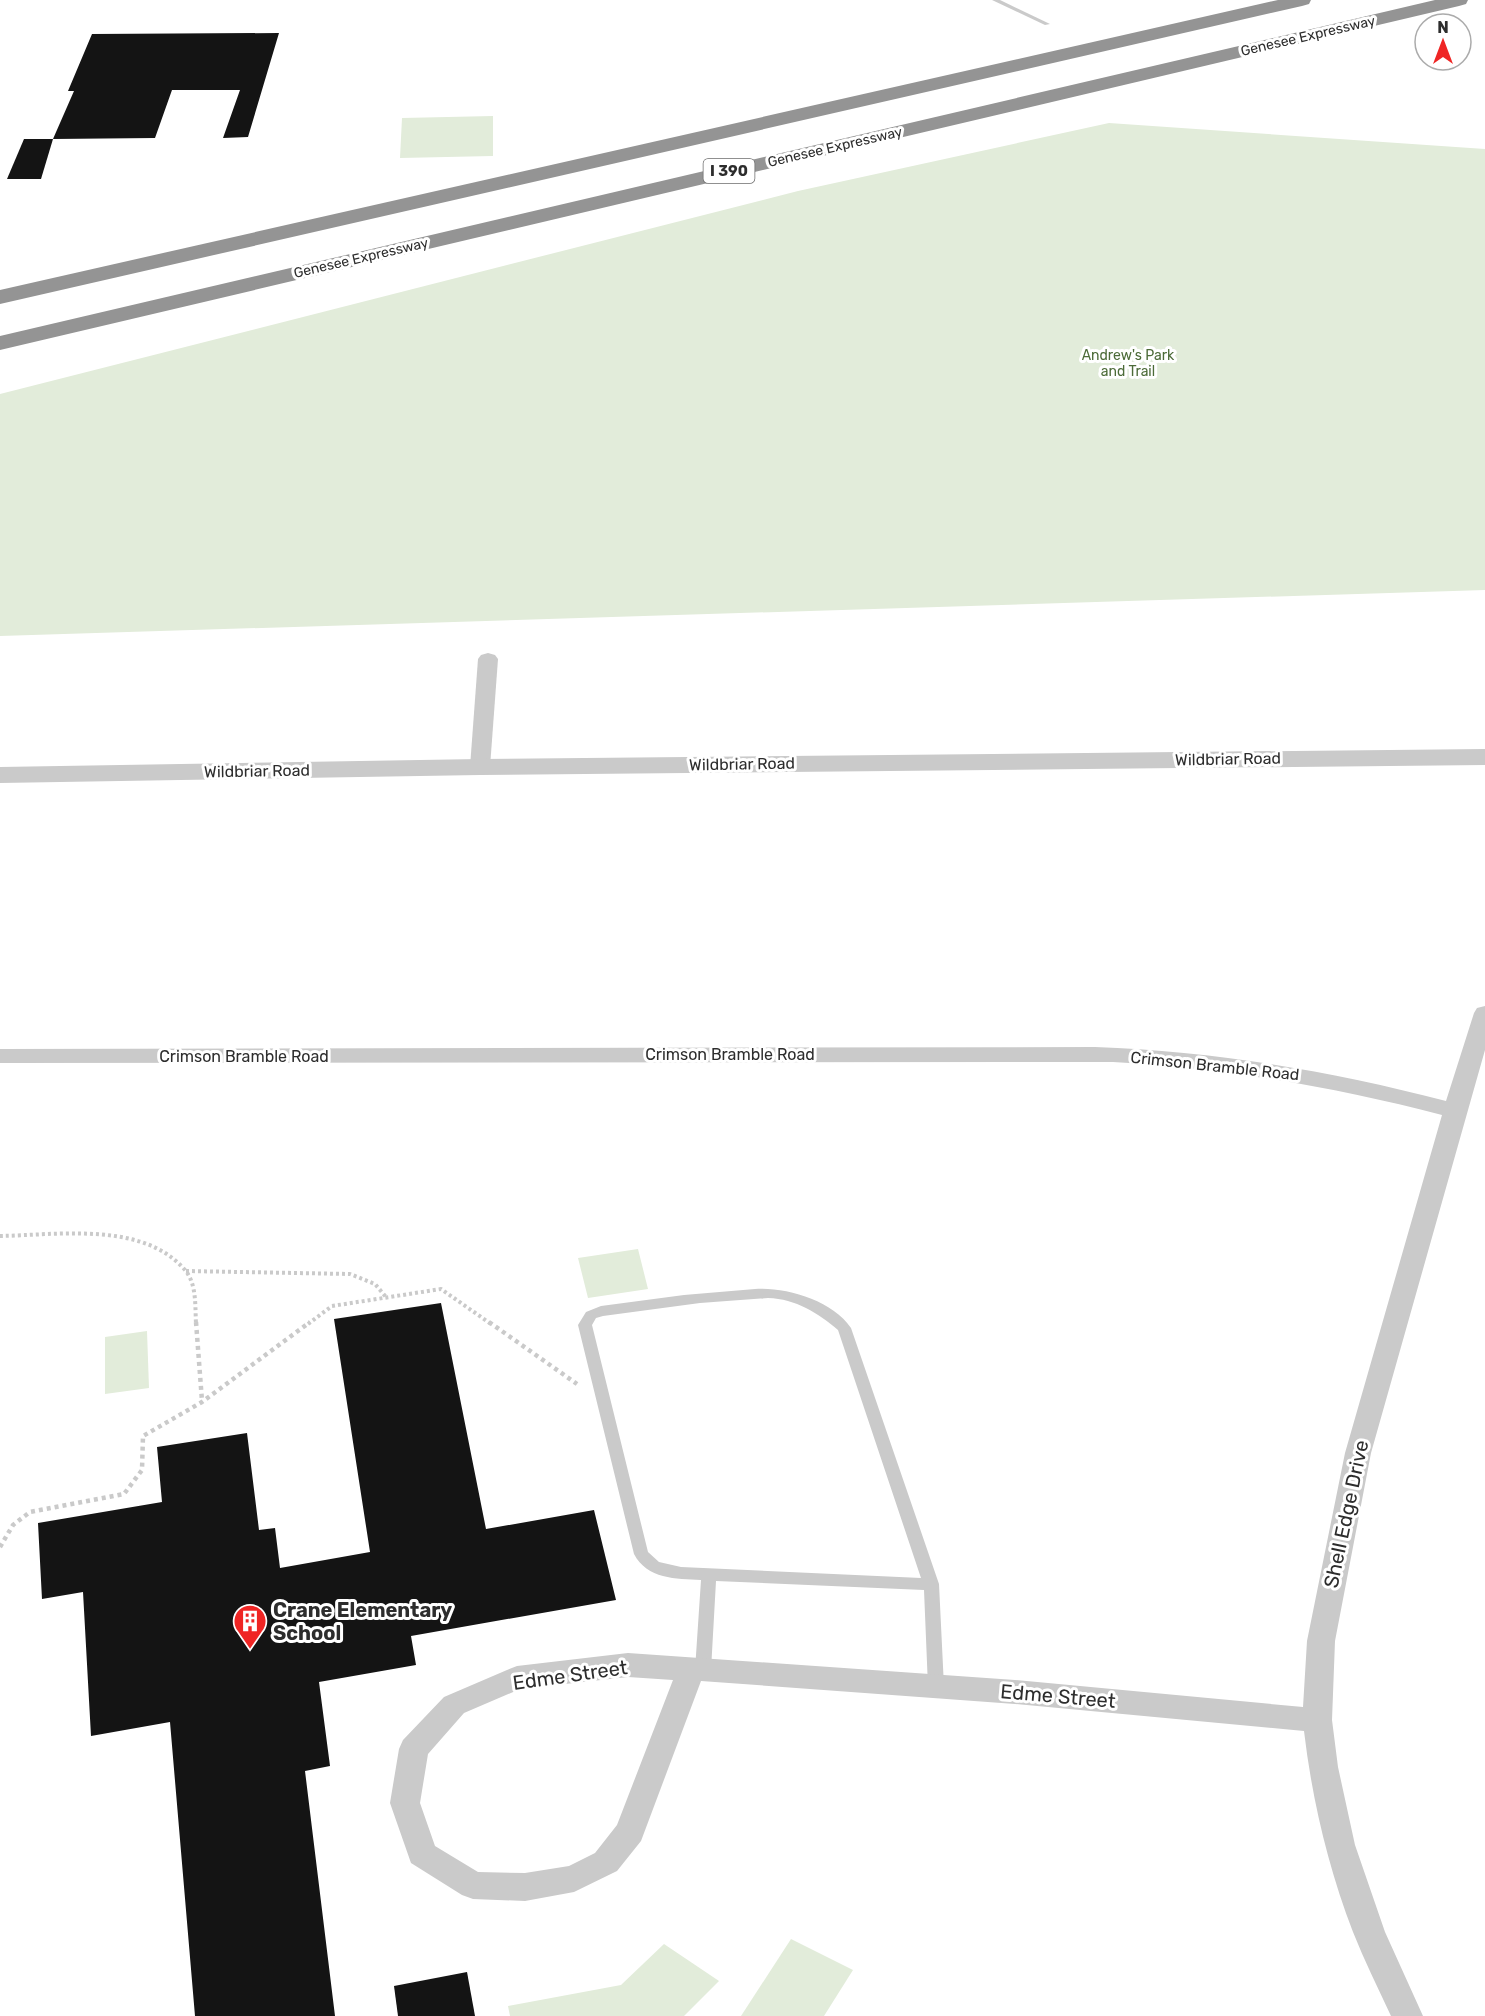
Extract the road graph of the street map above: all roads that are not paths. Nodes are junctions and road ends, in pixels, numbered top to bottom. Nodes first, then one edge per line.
1 (995, 0) edge
2 (1302, 0) edge
3 (1459, 0) edge
4 (1047, 24) dead end
5 (0, 297) edge
6 (0, 343) edge
7 (489, 658) dead end
8 (1485, 756) edge
9 (480, 767) junction
10 (0, 775) edge
11 (1485, 1013) edge
12 (0, 1056) edge
13 (1455, 1111) junction
14 (709, 1575) junction
15 (931, 1584) junction
16 (697, 1670) junction
17 (936, 1687) junction
18 (1317, 1720) junction
19 (1407, 2016) edge

1 - 4 lane
2 - 5 highway, I 390
3 - 6 highway, Genesee Expressway / I 390
7 - 9 street
8 - 9 street, Wildbriar Road
9 - 10 street, Wildbriar Road
11 - 13 street, Shell Edge Drive
12 - 13 street, Crimson Bramble Road
13 - 18 street, Shell Edge Drive
14 - 15 lane
14 - 15 lane
14 - 16 lane
15 - 17 lane
16 - 16 street, Edme Street
16 - 17 street, Edme Street
17 - 18 street, Edme Street
18 - 19 street, Shell Edge Drive

